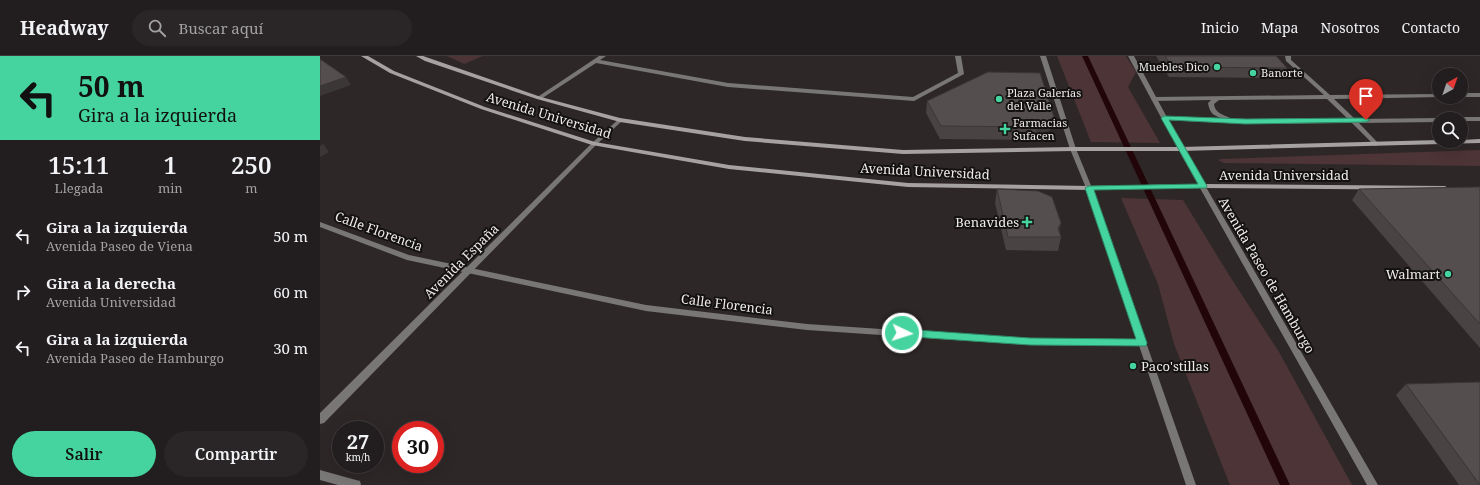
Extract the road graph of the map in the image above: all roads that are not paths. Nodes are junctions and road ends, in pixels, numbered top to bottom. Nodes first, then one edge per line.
1 (364, 56) edge
2 (419, 56) edge
3 (603, 56) edge
4 (958, 56) edge
5 (1043, 56) edge
6 (1131, 56) edge
7 (1288, 56) edge
8 (594, 61) junction
9 (1468, 95) edge
10 (1480, 95) edge
11 (1432, 96) edge
12 (1329, 97) junction
13 (539, 98) junction
14 (1218, 98) junction
15 (1154, 99) junction
16 (1164, 118) junction
17 (1468, 119) edge
18 (1480, 119) edge
19 (620, 120) junction
20 (1353, 120) junction
21 (1432, 120) edge
22 (1239, 121) junction
23 (1480, 141) edge
24 (594, 144) junction
25 (1376, 144) junction
26 (1073, 149) junction
27 (1181, 149) junction
28 (1203, 186) junction
29 (1089, 188) junction
30 (1456, 188) edge
31 (320, 224) edge
32 (469, 270) junction
33 (1142, 343) junction
34 (320, 420) edge
35 (320, 475) edge
36 (356, 485) edge
37 (1191, 485) edge
38 (1373, 485) edge

1 - 24 main road, Avenida Universidad
2 - 13 main road, Avenida Universidad
3 - 8 street
4 - 8 street
5 - 26 street
6 - 15 street, Avenida Paseo de Hamburgo
7 - 12 street
8 - 13 street
9 - 10 street
11 - 12 street
12 - 14 street
12 - 20 street
13 - 19 main road, Avenida Universidad
14 - 15 street
14 - 22 street
15 - 16 street, Avenida Paseo de Hamburgo
16 - 22 street
16 - 27 street, Avenida Paseo de Hamburgo
17 - 18 street
19 - 24 street, Avenida España
19 - 26 main road, Avenida Universidad
20 - 21 street
20 - 22 street
20 - 25 street
23 - 25 main road, Avenida Universidad
24 - 29 main road, Avenida Universidad
24 - 32 street, Avenida España
25 - 27 main road, Avenida Universidad
26 - 27 main road, Avenida Universidad
26 - 29 street
27 - 28 street, Avenida Paseo de Hamburgo
28 - 29 main road, Avenida Universidad
28 - 30 main road, Avenida Universidad
28 - 38 street, Avenida Paseo de Hamburgo
29 - 33 street
31 - 32 street, Calle Florencia
32 - 33 street, Calle Florencia
32 - 34 street, Avenida España
33 - 37 street
35 - 36 street

